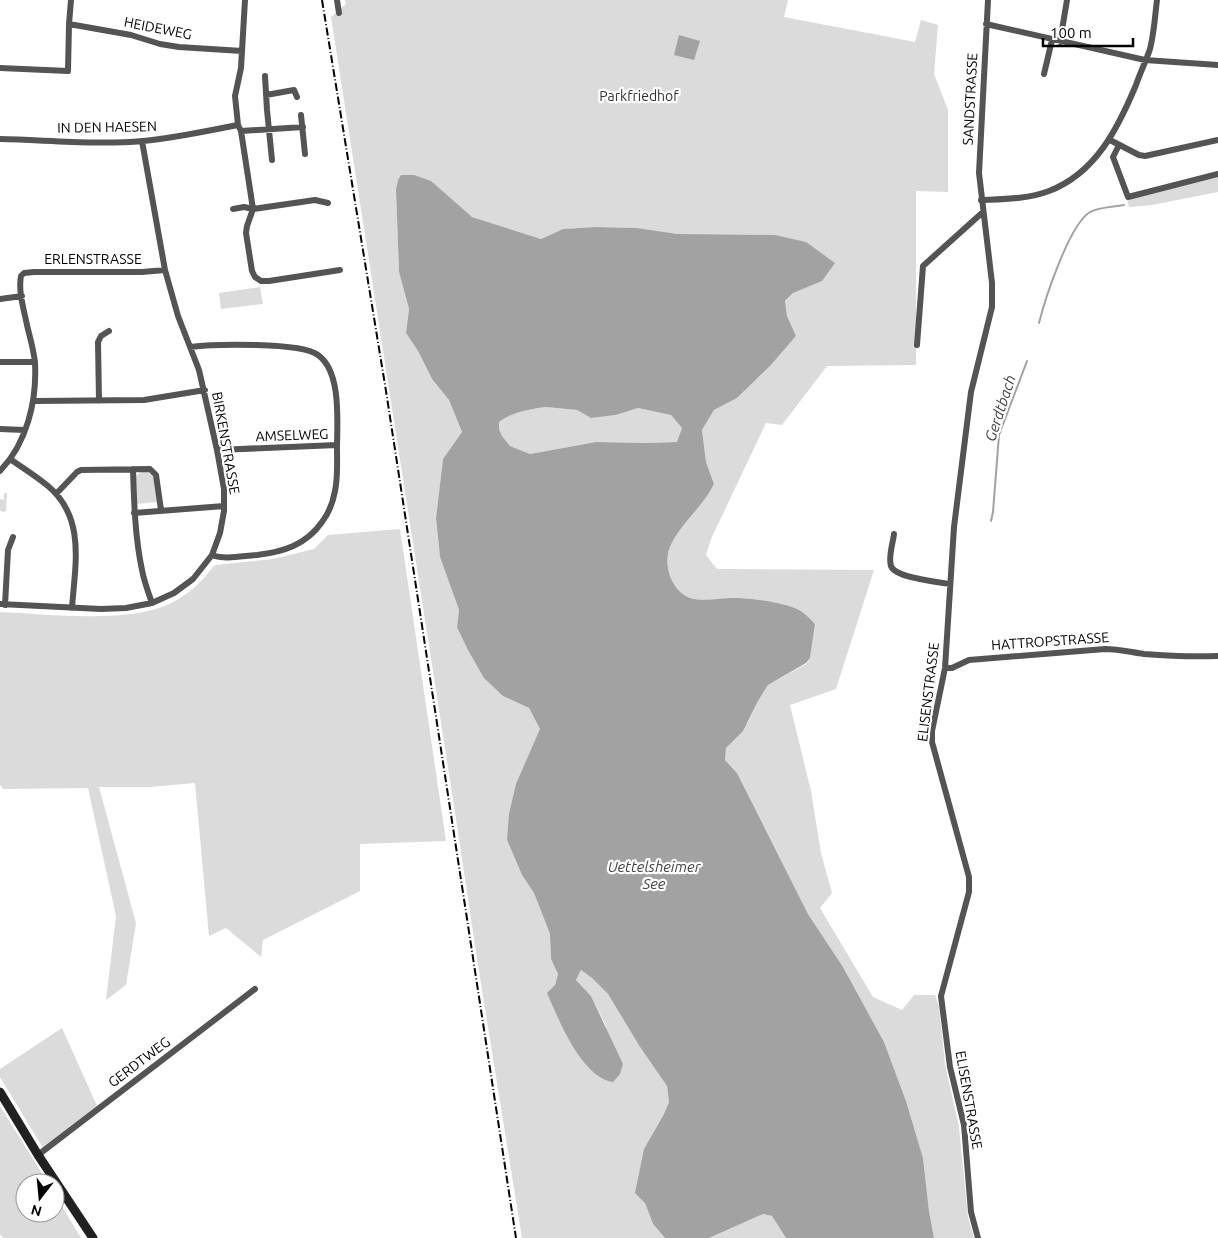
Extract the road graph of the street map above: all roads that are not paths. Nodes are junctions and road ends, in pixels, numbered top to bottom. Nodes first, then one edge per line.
1 (71, 0) edge
2 (245, 0) edge
3 (337, 0) edge
4 (988, 0) edge
5 (1067, 0) edge
6 (1157, 0) edge
7 (339, 13) dead end
8 (69, 24) junction
9 (986, 24) junction
10 (1052, 40) junction
11 (1060, 42) junction
12 (242, 51) junction
13 (1145, 60) junction
14 (1218, 65) edge
15 (0, 68) edge
16 (1044, 74) dead end
17 (265, 76) dead end
18 (266, 94) junction
19 (297, 97) dead end
20 (301, 115) dead end
21 (302, 127) junction
22 (240, 128) junction
23 (269, 128) junction
24 (0, 139) edge
25 (1110, 140) junction
26 (1218, 140) edge
27 (142, 141) junction
28 (1119, 144) junction
29 (306, 154) dead end
30 (272, 160) dead end
31 (1218, 174) edge
32 (981, 200) junction
33 (328, 203) dead end
34 (233, 209) dead end
35 (253, 209) junction
36 (983, 212) junction
37 (166, 270) junction
38 (340, 270) dead end
39 (22, 296) junction
40 (0, 299) edge
41 (109, 331) dead end
42 (917, 346) dead end
43 (190, 347) junction
44 (0, 362) edge
45 (35, 362) junction
46 (205, 390) junction
47 (34, 401) junction
48 (99, 401) junction
49 (0, 429) edge
50 (24, 430) junction
51 (337, 445) junction
52 (217, 450) junction
53 (10, 459) junction
54 (133, 469) junction
55 (0, 471) edge
56 (56, 494) junction
57 (224, 506) junction
58 (161, 510) junction
59 (134, 513) junction
60 (894, 534) dead end
61 (13, 537) dead end
62 (212, 555) junction
63 (950, 584) junction
64 (152, 604) junction
65 (3, 605) edge
66 (72, 608) junction
67 (1218, 656) edge
68 (945, 668) junction
69 (255, 989) dead end
70 (0, 1092) edge
71 (38, 1155) junction
72 (93, 1238) edge
73 (978, 1238) edge

1 - 8 street
2 - 12 street
3 - 7 street
4 - 9 street, SANDSTRASSE
5 - 11 street
6 - 13 street
8 - 12 street, HEIDEWEG
8 - 15 street
9 - 10 street
9 - 32 street, SANDSTRASSE
10 - 11 street
10 - 16 street
11 - 13 street
12 - 22 street
13 - 14 street
13 - 25 street
17 - 18 street
18 - 19 street
18 - 23 street
20 - 21 street
21 - 23 street, IN DEN HAESEN
21 - 29 street
22 - 23 street, IN DEN HAESEN
22 - 27 street, IN DEN HAESEN
22 - 35 street
23 - 30 street
24 - 27 street, IN DEN HAESEN
25 - 28 street
25 - 32 street
26 - 28 street
27 - 37 street, BIRKENSTRASSE
28 - 31 street
32 - 36 street, ELISENSTRASSE
33 - 35 street
34 - 35 street
35 - 38 street
36 - 42 street
36 - 63 street, ELISENSTRASSE
37 - 39 street, ERLENSTRASSE
37 - 43 street, BIRKENSTRASSE
39 - 40 street
39 - 45 street
41 - 48 street
43 - 46 street, BIRKENSTRASSE
43 - 51 street
44 - 45 street
45 - 47 street
46 - 48 street
46 - 52 street, BIRKENSTRASSE
47 - 48 street
47 - 50 street
49 - 50 street
50 - 53 street
51 - 52 street, AMSELWEG
51 - 62 street
52 - 57 street, BIRKENSTRASSE
53 - 55 street
53 - 56 street
54 - 56 street
54 - 58 street
54 - 59 street
56 - 66 street
57 - 58 street
57 - 62 street, BIRKENSTRASSE
58 - 59 street
59 - 64 street
60 - 63 street
61 - 65 street
62 - 64 street, BIRKENSTRASSE
63 - 68 street, ELISENSTRASSE
64 - 66 street, BIRKENSTRASSE
65 - 66 street, BIRKENSTRASSE
67 - 68 street, HATTROPSTRASSE
68 - 73 street, ELISENSTRASSE
69 - 71 street, GERDTWEG
70 - 71 main road
71 - 72 main road

